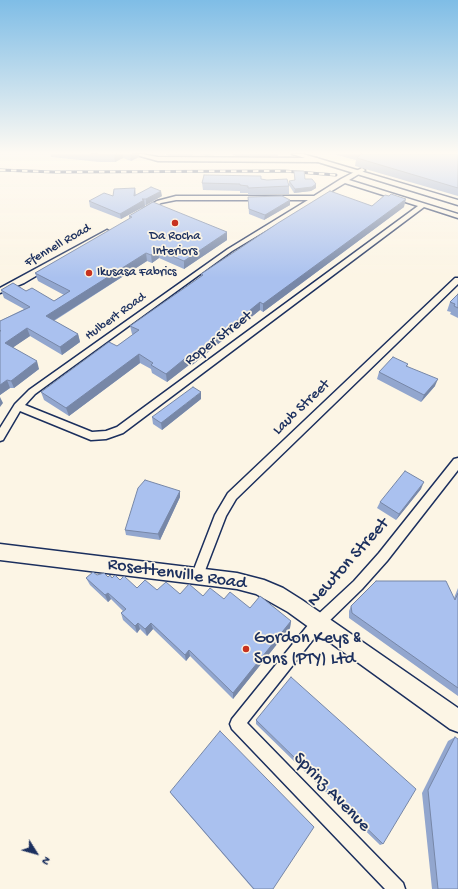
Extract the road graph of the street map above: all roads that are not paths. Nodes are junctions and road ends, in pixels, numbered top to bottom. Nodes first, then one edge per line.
1 (317, 195) edge
2 (394, 195) edge
3 (436, 195) edge
4 (439, 195) edge
5 (313, 198) junction
6 (458, 200) edge
7 (422, 204) junction
8 (458, 204) edge
9 (138, 214) edge
10 (458, 216) edge
11 (110, 230) edge
12 (458, 280) edge
13 (0, 291) edge
14 (18, 406) junction
15 (0, 437) edge
16 (458, 462) edge
17 (0, 552) edge
18 (197, 577) junction
19 (318, 623) junction
20 (458, 720) edge
21 (237, 724) joint
22 (397, 889) edge

1 - 5 street, Hulbert Road
2 - 7 street
3 - 8 street
4 - 6 street
5 - 9 street
5 - 14 street, Hulbert Road
7 - 10 street
7 - 14 street, Roper Street
11 - 13 street, Ffennell Road
12 - 18 street, Laub Street
14 - 15 street, Hulbert Road
16 - 19 street, Newton Street
17 - 18 main road, Rosettenville Road
18 - 19 main road, Rosettenville Road
19 - 20 main road, Rosettenville Road
19 - 21 street, Newton Street
21 - 22 street, Sprinz Avenue

